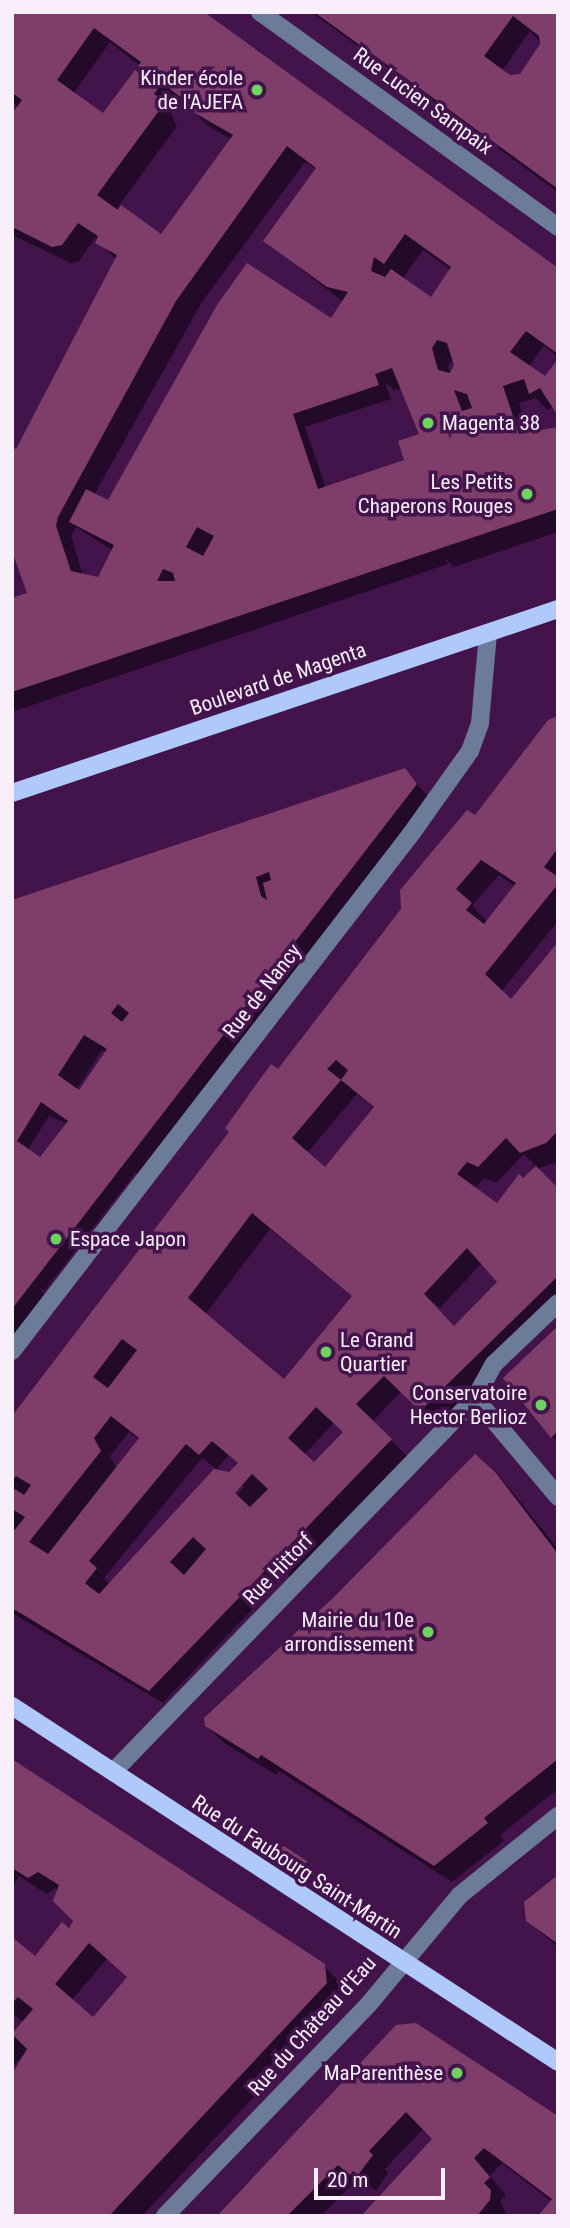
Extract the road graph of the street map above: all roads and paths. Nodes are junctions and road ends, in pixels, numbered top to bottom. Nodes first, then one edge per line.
1 (260, 12) edge
2 (558, 228) edge
3 (558, 609) edge
4 (488, 633) junction
5 (12, 793) edge
6 (558, 1303) edge
7 (12, 1351) edge
8 (475, 1398) junction
9 (558, 1497) edge
10 (12, 1706) edge
11 (113, 1772) junction
12 (558, 1816) edge
13 (400, 1962) junction
14 (558, 2062) edge
15 (165, 2216) edge

1 - 2 street, Rue Lucien Sampaix
3 - 4 main road, Boulevard de Magenta
4 - 5 main road, Boulevard de Magenta
4 - 7 street, Rue de Nancy
6 - 8 street, Rue Hittorf
8 - 9 street
8 - 11 street, Rue Hittorf
10 - 11 main road, Rue du Faubourg Saint-Martin
11 - 13 main road, Rue du Faubourg Saint-Martin
12 - 13 street, Rue du Château d'Eau
13 - 14 main road, Rue du Faubourg Saint-Martin
13 - 15 street, Rue du Château d'Eau

